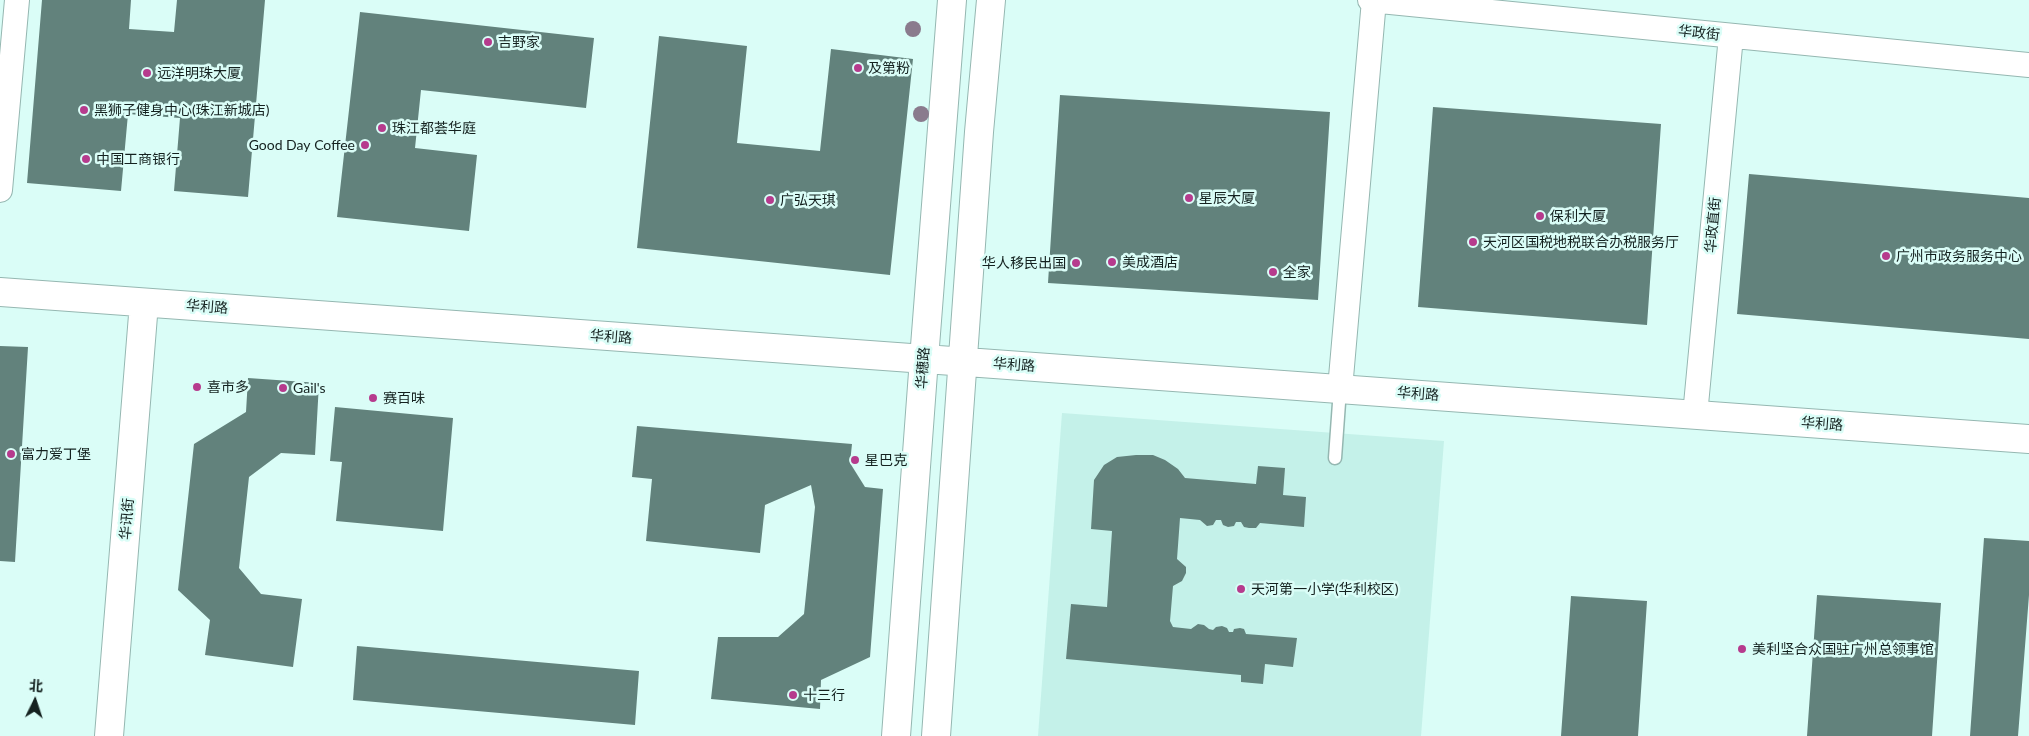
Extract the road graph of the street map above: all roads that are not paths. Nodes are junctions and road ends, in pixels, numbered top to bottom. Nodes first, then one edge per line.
1 (17, 0) edge
2 (952, 0) edge
3 (991, 0) edge
4 (1370, 0) edge
5 (1374, 0) edge
6 (1730, 36) junction
7 (2029, 65) edge
8 (0, 190) edge
9 (0, 292) edge
10 (144, 303) junction
11 (924, 359) junction
12 (962, 361) junction
13 (1340, 389) junction
14 (1696, 415) junction
15 (2029, 439) edge
16 (1335, 458) dead end
17 (109, 736) edge
18 (116, 736) edge
19 (896, 736) edge
20 (936, 736) edge

1 - 8 street
2 - 11 street, 华穗路
3 - 12 street
4 - 5 street, 华政街
5 - 6 street, 华政街
5 - 13 street
6 - 7 street, 华政街
6 - 14 street, 华政直街
9 - 10 street, 华利路
10 - 11 street, 华利路
10 - 17 street, 华讯街
11 - 12 street, 华利路
11 - 19 street, 华穗路
12 - 13 street, 华利路
12 - 20 street
13 - 14 street, 华利路
13 - 16 lane
14 - 15 street, 华利路
17 - 18 street

